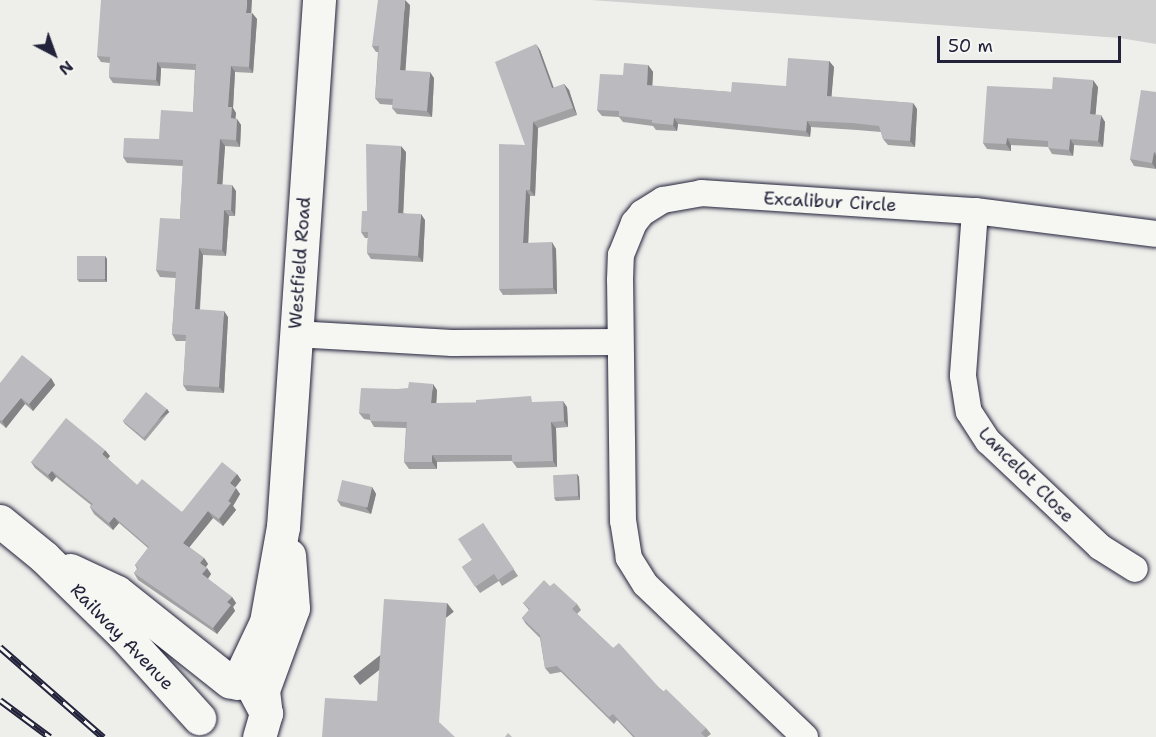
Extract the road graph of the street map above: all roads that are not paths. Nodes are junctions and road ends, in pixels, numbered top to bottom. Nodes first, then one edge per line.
1 (319, 0) edge
2 (975, 211) junction
3 (1156, 234) edge
4 (295, 334) junction
5 (620, 342) junction
6 (0, 521) edge
7 (283, 527) junction
8 (44, 557) junction
9 (1134, 569) dead end
10 (234, 683) junction
11 (267, 725) edge
12 (203, 728) edge
13 (805, 737) edge

1 - 4 main road, Westfield Road
2 - 3 street, Excalibur Circle
2 - 5 street, Excalibur Circle
2 - 9 street, Lancelot Close
4 - 5 street
4 - 7 main road, Westfield Road
5 - 13 street, Excalibur Circle
6 - 8 main road, Railway Avenue
7 - 10 main road, Westfield Road
7 - 11 main road, Westfield Road
8 - 10 main road, Railway Avenue
8 - 12 main road, Railway Avenue
10 - 11 main road, Railway Avenue
10 - 12 main road

